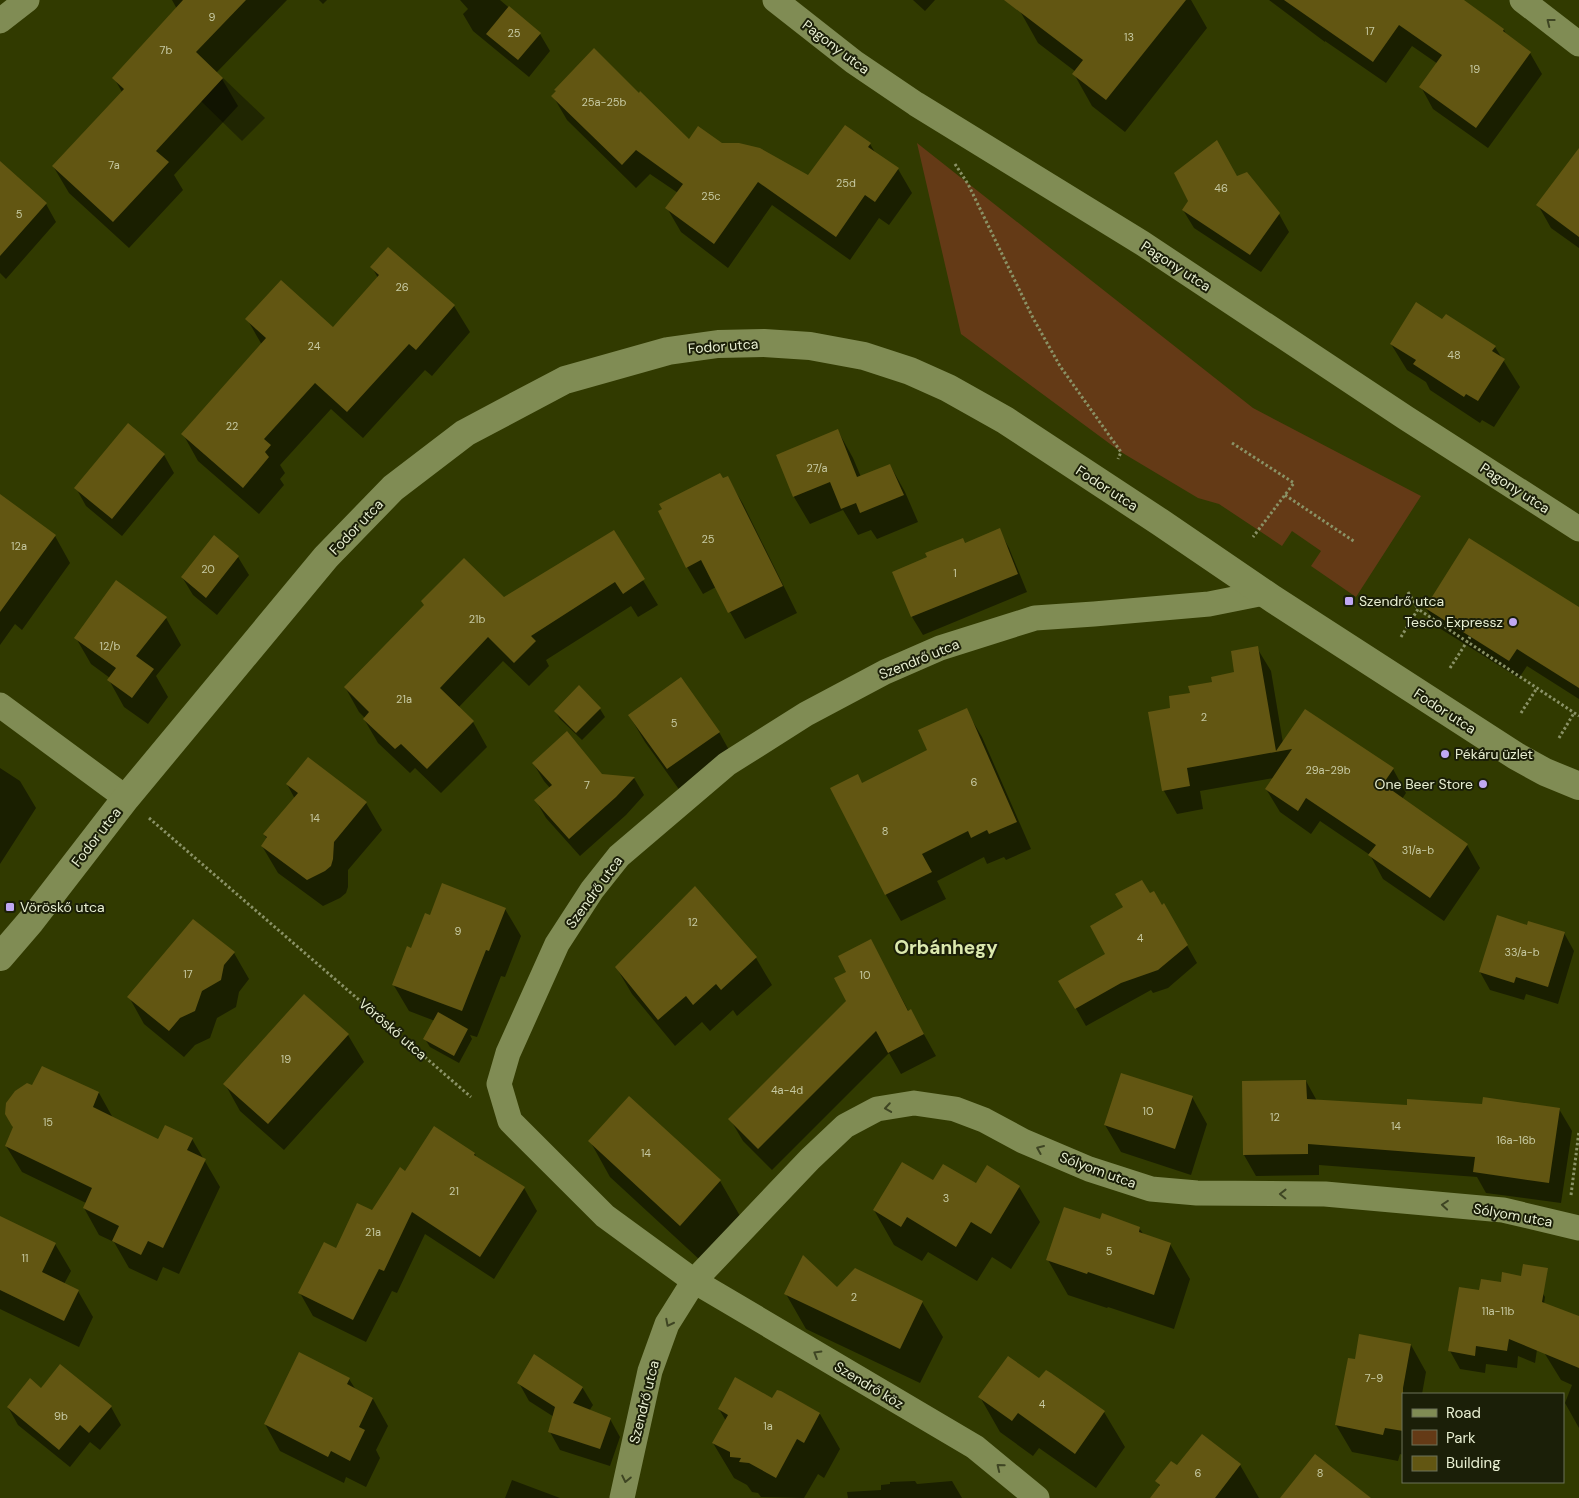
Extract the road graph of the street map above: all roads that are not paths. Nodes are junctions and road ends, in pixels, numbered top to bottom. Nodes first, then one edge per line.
1 (27, 0) edge
2 (775, 0) edge
3 (1522, 0) edge
4 (0, 21) edge
5 (1579, 44) edge
6 (1579, 529) edge
7 (1264, 593) junction
8 (0, 705) edge
9 (1579, 786) edge
10 (126, 798) junction
11 (0, 957) edge
12 (1573, 1226) edge
13 (694, 1281) junction
14 (622, 1498) edge
15 (1038, 1498) edge

1 - 4 street
2 - 6 street, Pagony utca
5 -> 3 street
7 - 9 street, Fodor utca
7 - 10 street, Fodor utca
7 - 13 street, Szendrő utca
8 - 10 street
10 - 11 street, Fodor utca
12 -> 13 street, Sólyom utca
13 -> 14 street, Szendrő utca
15 -> 13 street, Szendrő köz

